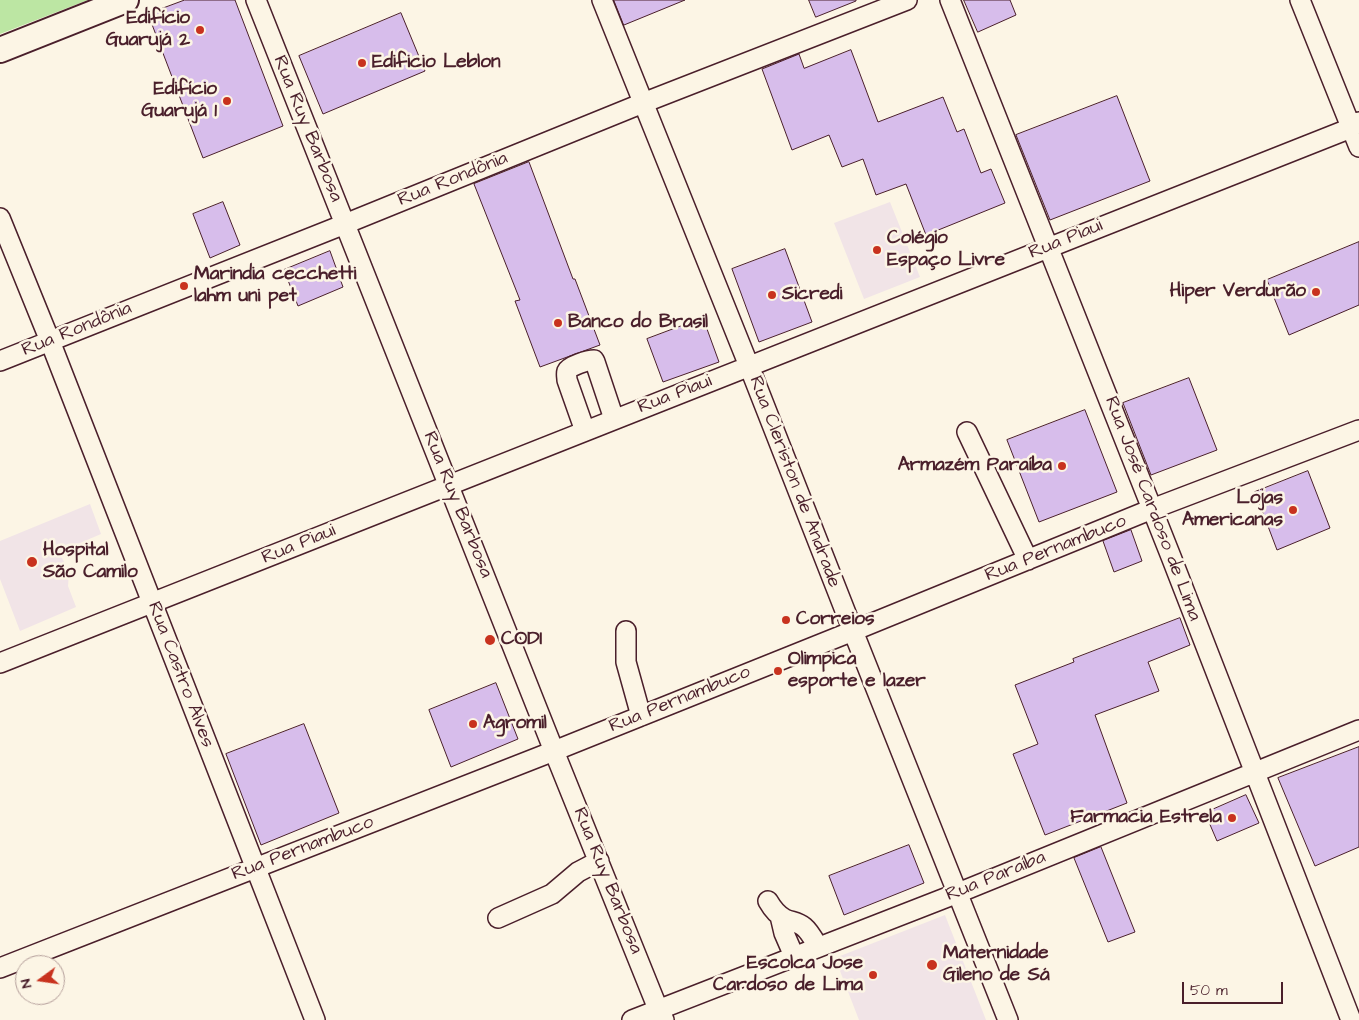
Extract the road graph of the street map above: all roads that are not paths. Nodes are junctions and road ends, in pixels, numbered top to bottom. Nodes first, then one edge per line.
1 (126, 0) edge
2 (256, 0) edge
3 (602, 0) edge
4 (907, 0) edge
5 (950, 0) edge
6 (1300, 0) edge
7 (0, 50) edge
8 (643, 103) junction
9 (1356, 120) edge
10 (1359, 147) edge
11 (0, 218) edge
12 (345, 224) junction
13 (1050, 247) junction
14 (50, 341) junction
15 (0, 361) edge
16 (749, 366) junction
17 (614, 419) junction
18 (1359, 430) edge
19 (585, 431) junction
20 (967, 432) dead end
21 (449, 485) junction
22 (1152, 509) junction
23 (1028, 560) junction
24 (152, 603) junction
25 (626, 631) dead end
26 (853, 631) junction
27 (0, 663) edge
28 (641, 716) junction
29 (1359, 730) edge
30 (554, 751) junction
31 (1255, 772) junction
32 (598, 861) junction
33 (256, 867) junction
34 (958, 894) junction
35 (498, 918) dead end
36 (818, 947) junction
37 (794, 956) junction
38 (0, 968) edge
39 (661, 1015) edge
40 (315, 1020) edge
41 (632, 1020) edge
42 (1008, 1020) edge
43 (1351, 1020) edge

1 - 7 main road
2 - 12 street, Rua Ruy Barbosa
3 - 8 street, Rua Cleriston de Andrade
4 - 8 street, Rua Rondônia
5 - 13 street, Rua José Cardoso de Lima
6 - 9 street
8 - 12 street, Rua Rondônia
8 - 16 street, Rua Cleriston de Andrade
9 - 10 street
9 - 13 street, Rua Piaui
11 - 14 street, Rua Castro Alves
12 - 14 street, Rua Rondônia
12 - 21 street, Rua Ruy Barbosa
13 - 16 street, Rua Piaui
13 - 22 street, Rua José Cardoso de Lima
14 - 15 street, Rua Rondônia
14 - 24 street, Rua Castro Alves
16 - 17 street, Rua Piaui
16 - 26 street, Rua Cleriston de Andrade
17 - 19 street, Rua Piaui
17 - 19 street
18 - 22 street, Rua Pernambuco
19 - 21 street, Rua Piaui
20 - 23 street
21 - 24 street, Rua Piaui
21 - 30 street, Rua Ruy Barbosa
22 - 23 street, Rua Pernambuco
22 - 31 street, Rua José Cardoso de Lima
23 - 26 street, Rua Pernambuco
24 - 27 street, Rua Piaui
24 - 33 street, Rua Castro Alves
25 - 28 street
26 - 28 street, Rua Pernambuco
26 - 34 street, Rua Cleriston de Andrade
28 - 30 street, Rua Pernambuco
29 - 31 street, Rua Paraíba
30 - 32 street, Rua Ruy Barbosa
30 - 33 street, Rua Pernambuco
31 - 34 street, Rua Paraíba
31 - 43 street, Rua José Cardoso de Lima
32 - 35 street
32 - 39 street, Rua Ruy Barbosa
33 - 38 street, Rua Pernambuco
33 - 40 street, Rua Castro Alves
34 - 36 street, Rua Paraíba
34 - 42 street, Rua Cleriston de Andrade
36 - 37 street, Rua Paraíba
36 - 37 street
37 - 39 street, Rua Paraíba
39 - 41 street, Rua Paraíba

